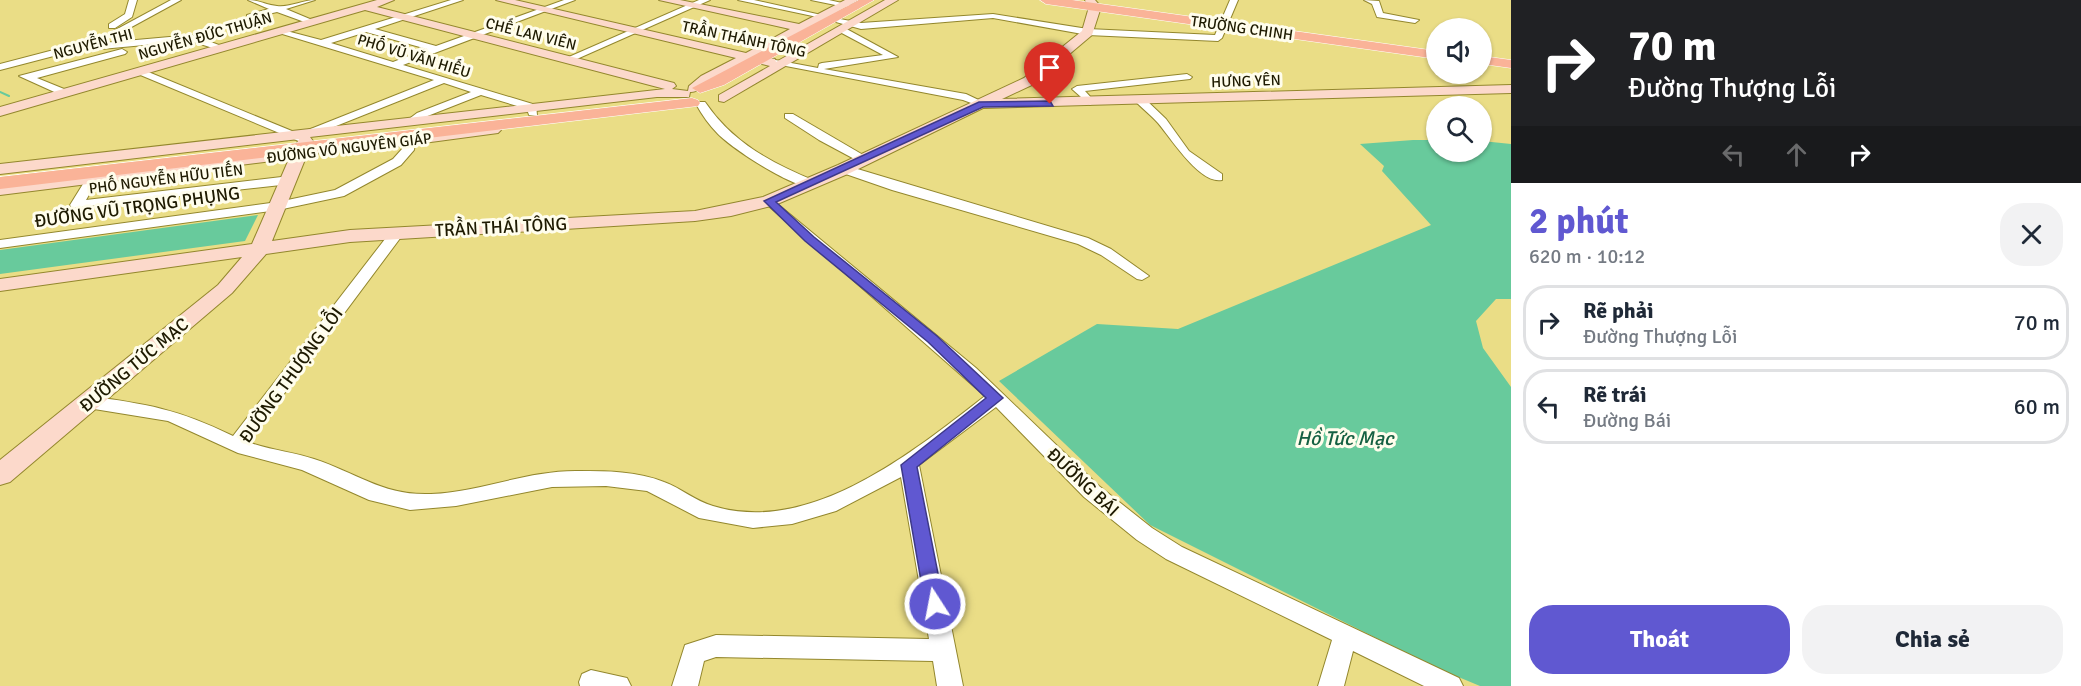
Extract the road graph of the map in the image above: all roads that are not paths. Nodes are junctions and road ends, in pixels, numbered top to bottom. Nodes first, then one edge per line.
1 (133, 0) edge
2 (177, 0) edge
3 (252, 0) edge
4 (311, 0) edge
5 (389, 0) edge
6 (459, 0) edge
7 (501, 0) edge
8 (571, 0) edge
9 (664, 0) edge
10 (706, 0) edge
11 (742, 0) edge
12 (814, 0) edge
13 (868, 0) edge
14 (880, 0) edge
15 (893, 0) edge
16 (1046, 0) edge
17 (1068, 0) edge
18 (1234, 0) edge
19 (1368, 0) edge
20 (340, 1) edge
21 (850, 4) edge
22 (1092, 4) edge
23 (693, 6) junction
24 (365, 7) junction
25 (280, 9) junction
26 (544, 10) junction
27 (822, 16) junction
28 (250, 17) dead end
29 (403, 17) junction
30 (1415, 20) dead end
31 (313, 22) junction
32 (1224, 24) junction
33 (844, 25) junction
34 (366, 29) junction
35 (807, 29) junction
36 (282, 31) junction
37 (635, 31) junction
38 (1088, 32) junction
39 (112, 34) junction
40 (472, 36) junction
41 (166, 40) junction
42 (321, 43) junction
43 (104, 45) junction
44 (222, 48) junction
45 (436, 49) junction
46 (1426, 53) edge
47 (567, 60) junction
48 (765, 60) junction
49 (1492, 61) edge
50 (1511, 64) edge
51 (393, 65) junction
52 (0, 68) edge
53 (803, 68) junction
54 (141, 72) junction
55 (28, 77) junction
56 (1187, 77) dead end
57 (444, 80) junction
58 (1511, 89) edge
59 (481, 91) junction
60 (65, 93) junction
61 (692, 96) junction
62 (1141, 101) junction
63 (1090, 102) junction
64 (982, 104) junction
65 (3, 109) edge
66 (535, 116) junction
67 (789, 116) dead end
68 (411, 132) junction
69 (303, 141) junction
70 (864, 159) junction
71 (97, 167) junction
72 (0, 169) edge
73 (844, 169) junction
74 (0, 176) edge
75 (1218, 177) dead end
76 (290, 180) junction
77 (0, 183) edge
78 (811, 184) junction
79 (0, 190) edge
80 (769, 201) junction
81 (278, 206) junction
82 (397, 233) junction
83 (0, 244) edge
84 (260, 248) junction
85 (1142, 276) dead end
86 (0, 285) edge
87 (995, 398) junction
88 (88, 402) junction
89 (236, 445) junction
90 (909, 465) junction
91 (0, 475) edge
92 (1345, 635) junction
93 (944, 650) junction
94 (591, 682) dead end
95 (618, 686) edge
96 (685, 686) edge
97 (950, 686) edge
98 (1331, 686) edge
99 (1450, 686) edge

1 - 39 street
2 - 39 street
3 - 25 street
4 - 25 street
5 - 24 street, NGUYỄN ĐỨC THUẬN
6 - 29 street
7 - 26 street, TRẦN THÁNH TÔNG
8 - 26 street
9 - 23 street
10 - 23 street
11 - 27 street
12 - 21 street
13 - 21 main road, ĐƯỜNG VÕ NGUYÊN GIÁP
14 - 33 main road, ĐƯỜNG VÕ NGUYÊN GIÁP
15 - 33 street, ĐƯỜNG VÕ NGUYÊN GIÁP
16 - 22 main road, TRƯỜNG CHINH
17 - 22 main road, TRƯỜNG CHINH
18 - 32 street
19 - 30 street
20 - 24 street, CHẾ LAN VIÊN
21 - 27 street, ĐƯỜNG VÕ NGUYÊN GIÁP
21 - 35 main road, ĐƯỜNG VÕ NGUYÊN GIÁP
22 - 32 main road, TRƯỜNG CHINH
22 - 38 street
23 - 35 street
23 - 37 street
24 - 29 street, CHẾ LAN VIÊN
24 - 31 street, NGUYỄN ĐỨC THUẬN
25 - 28 street
25 - 31 street
26 - 37 street, TRẦN THÁNH TÔNG
26 - 40 street
27 - 35 street, ĐƯỜNG VÕ NGUYÊN GIÁP
29 - 34 street
29 - 40 street, CHẾ LAN VIÊN
31 - 36 street, NGUYỄN ĐỨC THUẬN
32 - 38 street
32 - 46 main road, TRƯỜNG CHINH
33 - 38 street
33 - 48 main road, ĐƯỜNG VÕ NGUYÊN GIÁP
33 - 53 street
34 - 42 street
34 - 45 street
35 - 48 main road, ĐƯỜNG VÕ NGUYÊN GIÁP
36 - 42 street, PHỐ VŨ VĂN HIẾU
36 - 44 street, NGUYỄN ĐỨC THUẬN
37 - 47 street
37 - 48 street, TRẦN THÁNH TÔNG
38 - 64 street, TRẦN THÁI TÔNG
39 - 43 street
40 - 45 street
40 - 47 street, CHẾ LAN VIÊN
41 - 43 street
41 - 44 street
41 - 55 street, NGUYỄN THI
42 - 51 street, PHỐ VŨ VĂN HIẾU
43 - 52 street
44 - 54 street, NGUYỄN ĐỨC THUẬN
45 - 51 street
47 - 61 street, CHẾ LAN VIÊN
48 - 53 street, TRẦN THÁNH TÔNG
48 - 61 main road, ĐƯỜNG VÕ NGUYÊN GIÁP
48 - 61 main road, ĐƯỜNG VÕ NGUYÊN GIÁP
49 - 50 main road
51 - 57 street, PHỐ VŨ VĂN HIẾU
52 - 55 street
53 - 64 street, TRẦN THÁNH TÔNG
54 - 60 street, NGUYỄN ĐỨC THUẬN
54 - 69 street
55 - 60 street
56 - 63 street
57 - 59 street, PHỐ VŨ VĂN HIẾU
57 - 69 street
58 - 62 street, HƯNG YÊN
59 - 66 street, PHỐ VŨ VĂN HIẾU
59 - 68 street
60 - 65 street, NGUYỄN ĐỨC THUẬN
61 - 66 main road, ĐƯỜNG VÕ NGUYÊN GIÁP
61 - 78 street
62 - 63 street, HƯNG YÊN
62 - 75 street
63 - 64 street, HƯNG YÊN
64 - 70 street, TRẦN THÁI TÔNG
66 - 68 main road, ĐƯỜNG VÕ NGUYÊN GIÁP
66 - 69 main road, ĐƯỜNG VÕ NGUYÊN GIÁP
67 - 70 street
68 - 69 main road, ĐƯỜNG VÕ NGUYÊN GIÁP
68 - 81 street, ĐƯỜNG VŨ TRỌNG PHỤNG
69 - 71 main road, ĐƯỜNG VÕ NGUYÊN GIÁP
69 - 76 street, ĐƯỜNG TỨC MẠC
69 - 77 main road, ĐƯỜNG VÕ NGUYÊN GIÁP
70 - 73 street, TRẦN THÁI TÔNG
71 - 72 street, ĐƯỜNG VÕ NGUYÊN GIÁP
71 - 74 main road, ĐƯỜNG VÕ NGUYÊN GIÁP
71 - 76 street, PHỐ NGUYỄN HỮU TIẾN
71 - 79 street, ĐƯỜNG VÕ NGUYÊN GIÁP
73 - 78 street, TRẦN THÁI TÔNG
73 - 85 street
76 - 81 street, ĐƯỜNG TỨC MẠC
78 - 80 street, TRẦN THÁI TÔNG
80 - 82 street, TRẦN THÁI TÔNG
80 - 87 street, ĐƯỜNG BÁI
81 - 83 street, ĐƯỜNG VŨ TRỌNG PHỤNG
81 - 84 street, ĐƯỜNG TỨC MẠC
82 - 84 street, TRẦN THÁI TÔNG
82 - 89 street, ĐƯỜNG THƯỢNG LỖI
84 - 86 street, TRẦN THÁI TÔNG
84 - 88 street, ĐƯỜNG TỨC MẠC
87 - 90 street, ĐƯỜNG THƯỢNG LỖI
87 - 92 street, ĐƯỜNG BÁI
88 - 89 street
88 - 91 street, ĐƯỜNG TỨC MẠC
89 - 90 street, ĐƯỜNG THƯỢNG LỖI
90 - 93 street
92 - 98 street
92 - 99 street, ĐƯỜNG BÁI
93 - 96 street
93 - 97 street
94 - 95 street

